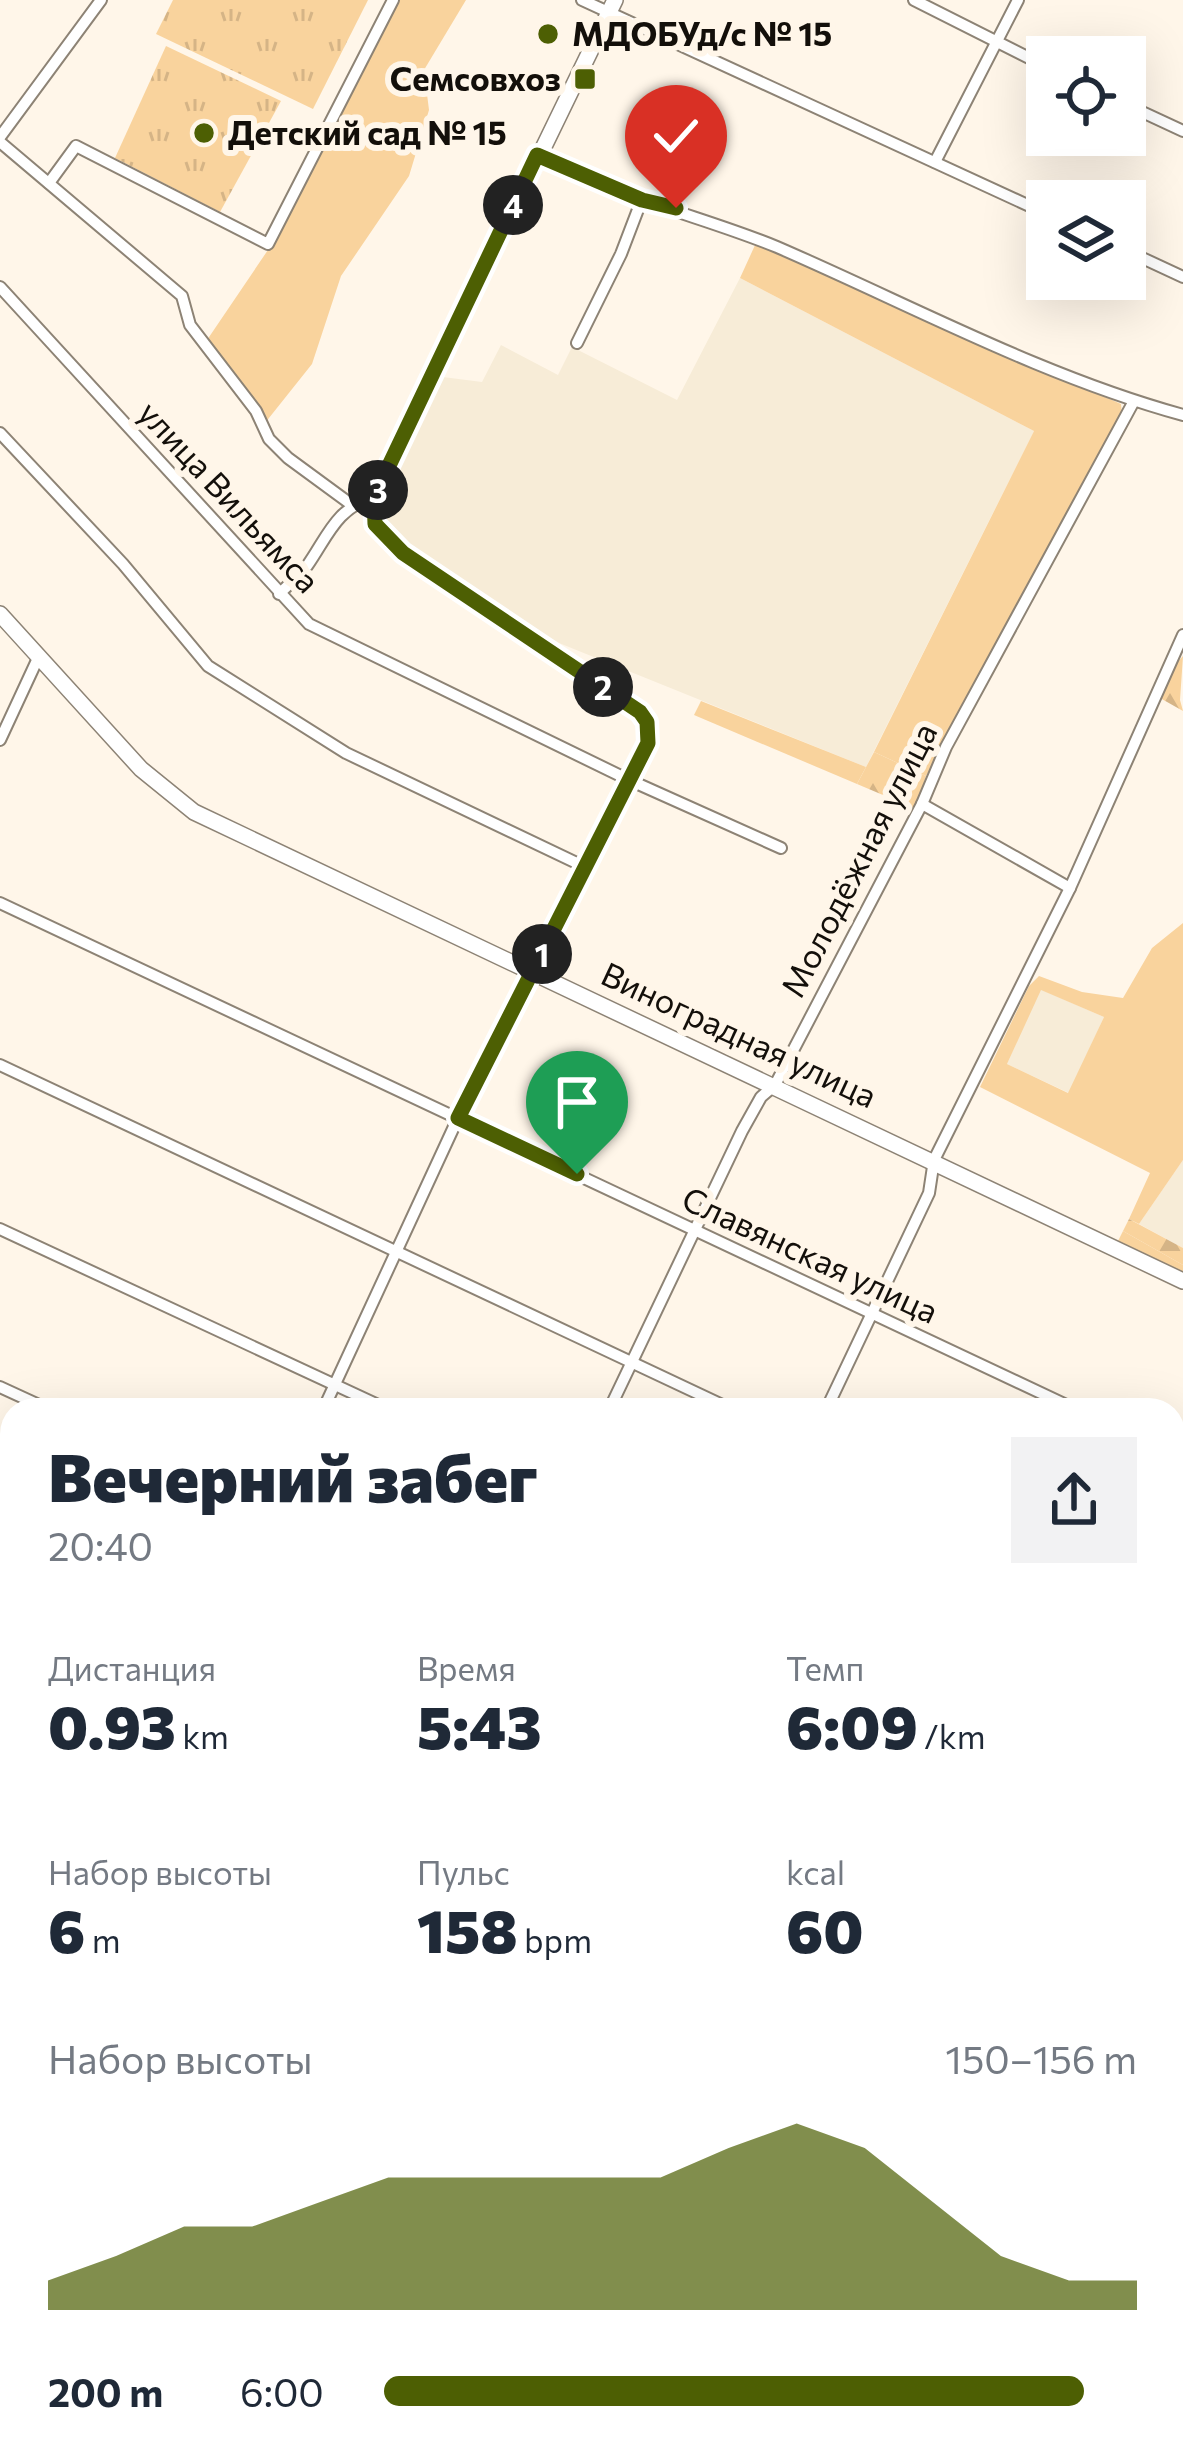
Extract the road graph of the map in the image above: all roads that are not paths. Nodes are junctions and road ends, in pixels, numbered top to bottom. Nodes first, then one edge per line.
1 (101, 0) edge
2 (393, 0) edge
3 (582, 0) edge
4 (914, 0) edge
5 (1018, 0) edge
6 (611, 7) edge
7 (996, 44) junction
8 (1026, 58) edge
9 (1146, 114) edge
10 (1183, 131) edge
11 (0, 139) edge
12 (537, 155) junction
13 (935, 162) junction
14 (49, 183) junction
15 (642, 200) junction
16 (1026, 204) edge
17 (1146, 260) edge
18 (1183, 278) edge
19 (0, 287) edge
20 (577, 343) dead end
21 (1134, 401) junction
22 (1183, 415) edge
23 (0, 433) edge
24 (374, 497) junction
25 (352, 505) junction
26 (279, 594) junction
27 (0, 614) edge
28 (1183, 635) edge
29 (38, 656) junction
30 (0, 740) edge
31 (627, 779) junction
32 (922, 804) junction
33 (781, 848) dead end
34 (583, 866) junction
35 (1070, 888) junction
36 (0, 903) edge
37 (534, 972) junction
38 (0, 1065) edge
39 (775, 1084) junction
40 (458, 1118) junction
41 (934, 1160) junction
42 (0, 1229) edge
43 (695, 1231) junction
44 (397, 1252) junction
45 (1183, 1282) edge
46 (871, 1313) junction
47 (629, 1362) junction
48 (335, 1385) junction
49 (329, 1398) edge
50 (363, 1398) edge
51 (614, 1398) edge
52 (707, 1398) edge
53 (832, 1398) edge
54 (1052, 1398) edge

1 - 11 street
2 - 14 street
3 - 6 street
4 - 7 street
5 - 7 street
6 - 12 street
6 - 13 street
7 - 8 street
7 - 13 street
9 - 10 street
11 - 14 street
12 - 15 street
12 - 24 street
13 - 16 street
14 - 25 street
15 - 20 street
15 - 21 street
17 - 18 street
19 - 26 street, улица Вильямса
21 - 22 street
21 - 32 street, Молодёжная улица
23 - 34 street
24 - 25 street
24 - 31 street
25 - 26 street
26 - 31 street, улица Вильямса
27 - 29 street, Виноградная улица
28 - 35 street
29 - 30 street
29 - 37 street, Виноградная улица
31 - 33 street, улица Вильямса
31 - 34 street
32 - 35 street
32 - 39 street, Молодёжная улица
34 - 37 street
35 - 41 street
36 - 40 street, Славянская улица
37 - 39 street, Виноградная улица
37 - 40 street
38 - 44 street
39 - 41 street, Виноградная улица
39 - 43 street, Молодёжная улица
40 - 43 street, Славянская улица
40 - 44 street
41 - 45 street, Виноградная улица
41 - 46 street
42 - 48 street
43 - 46 street, Славянская улица
43 - 47 street, Молодёжная улица
44 - 47 street
44 - 48 street
46 - 53 street
46 - 54 street, Славянская улица
47 - 51 street, Молодёжная улица
47 - 52 street
48 - 49 street
48 - 50 street

